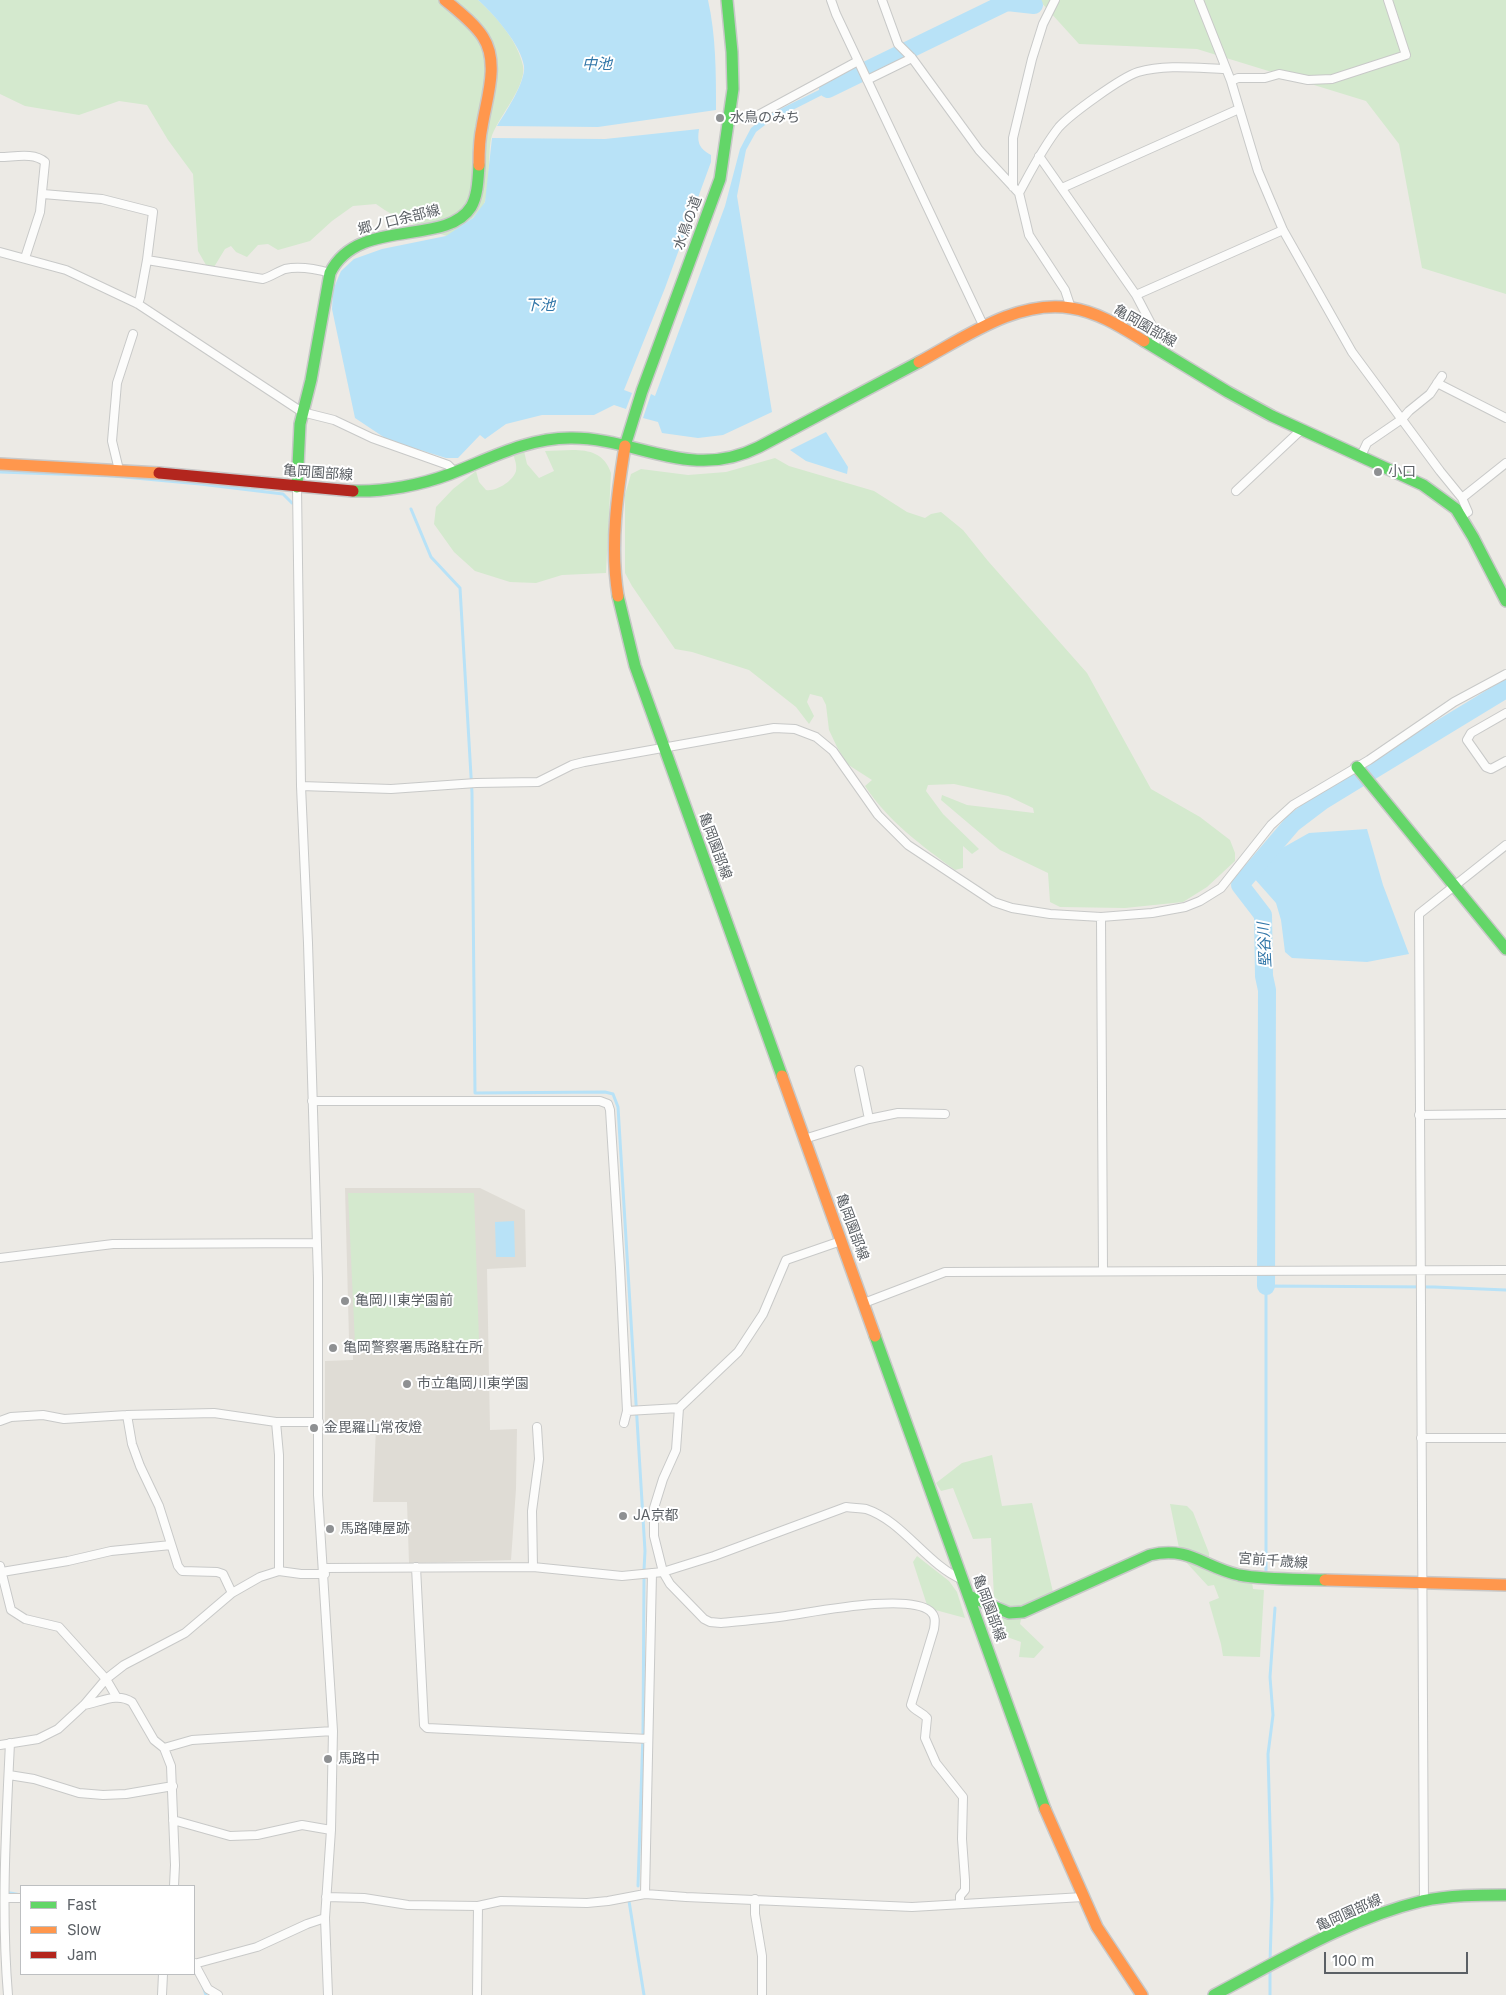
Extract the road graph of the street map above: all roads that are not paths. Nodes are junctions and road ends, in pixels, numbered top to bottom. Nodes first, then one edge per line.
1 (445, 0) edge
2 (727, 0) edge
3 (832, 0) edge
4 (882, 0) edge
5 (1055, 0) edge
6 (1198, 0) edge
7 (1388, 0) edge
8 (912, 58) junction
9 (858, 61) junction
10 (1226, 69) junction
11 (867, 80) junction
12 (1231, 81) junction
13 (1239, 109) junction
14 (751, 119) dead end
15 (1040, 156) junction
16 (0, 157) edge
17 (1062, 188) junction
18 (1016, 190) junction
19 (43, 194) junction
20 (1283, 230) junction
21 (0, 252) edge
22 (25, 258) junction
23 (147, 260) junction
24 (330, 273) junction
25 (1136, 295) junction
26 (138, 304) junction
27 (1071, 308) junction
28 (984, 327) junction
29 (133, 334) dead end
30 (1153, 346) junction
31 (302, 412) junction
32 (1506, 418) edge
33 (1402, 420) junction
34 (1301, 430) junction
35 (625, 446) junction
36 (1361, 456) junction
37 (1506, 463) edge
38 (0, 464) edge
39 (119, 470) junction
40 (454, 471) junction
41 (297, 486) junction
42 (1236, 491) dead end
43 (1462, 498) junction
44 (1460, 516) junction
45 (1506, 601) edge
46 (1506, 674) edge
47 (1506, 713) edge
48 (664, 747) junction
49 (1506, 761) edge
50 (1356, 767) junction
51 (300, 786) junction
52 (1506, 845) edge
53 (1455, 886) junction
54 (1101, 917) junction
55 (1506, 949) edge
56 (859, 1070) dead end
57 (312, 1100) junction
58 (945, 1114) dead end
59 (1419, 1114) junction
60 (1506, 1114) edge
61 (869, 1118) junction
62 (804, 1139) junction
63 (841, 1240) junction
64 (316, 1243) junction
65 (0, 1258) edge
66 (1420, 1270) junction
67 (1506, 1270) edge
68 (1103, 1271) junction
69 (864, 1303) junction
70 (678, 1408) junction
71 (627, 1411) junction
72 (127, 1415) junction
73 (0, 1421) edge
74 (276, 1422) junction
75 (318, 1422) junction
76 (624, 1423) dead end
77 (537, 1427) dead end
78 (1421, 1438) junction
79 (1506, 1438) edge
80 (171, 1545) junction
81 (416, 1567) junction
82 (533, 1567) junction
83 (1, 1569) edge
84 (279, 1571) junction
85 (324, 1571) junction
86 (663, 1572) junction
87 (652, 1573) junction
88 (963, 1580) junction
89 (1422, 1582) junction
90 (1506, 1585) edge
91 (232, 1593) junction
92 (969, 1596) junction
93 (106, 1679) junction
94 (116, 1696) junction
95 (84, 1705) junction
96 (334, 1731) junction
97 (644, 1739) junction
98 (10, 1743) junction
99 (0, 1745) edge
100 (164, 1748) junction
101 (9, 1775) junction
102 (173, 1786) junction
103 (173, 1820) junction
104 (331, 1830) junction
105 (174, 1885) edge
106 (644, 1894) junction
107 (1506, 1895) edge
108 (326, 1897) junction
109 (1083, 1897) junction
110 (6, 1898) junction
111 (20, 1898) edge
112 (755, 1899) junction
113 (1424, 1901) junction
114 (960, 1903) junction
115 (478, 1906) junction
116 (325, 1918) junction
117 (195, 1963) edge
118 (195, 1965) edge
119 (163, 1975) edge
120 (8, 1995) edge
121 (162, 1995) edge
122 (218, 1995) edge
123 (328, 1995) edge
124 (477, 1995) edge
125 (762, 1995) edge
126 (1142, 1995) edge
127 (1214, 1995) edge

1 - 24 main road, 郷ノ口余部線
2 - 35 main road, 水鳥の道
3 - 9 street
4 - 8 street
5 - 18 street
6 - 10 street
7 - 12 street
8 - 11 street
8 - 18 street
9 - 11 street
9 - 14 street
10 - 12 street
10 - 15 street
11 - 28 street
12 - 13 street
13 - 17 street
13 - 20 street
15 - 17 street
15 - 18 street
16 - 19 street
17 - 25 street
18 - 27 street
19 - 22 street
19 - 23 street
20 - 25 street
20 - 33 street
21 - 22 street
22 - 26 street
23 - 24 street
23 - 26 street
24 - 31 main road, 郷ノ口余部線
25 - 30 street
26 - 31 street
27 - 28 main road, 亀岡園部線
27 - 30 main road, 亀岡園部線
28 - 35 main road, 亀岡園部線
29 - 39 street
30 - 34 main road, 亀岡園部線
31 - 40 street
31 - 41 main road, 郷ノ口余部線
32 - 33 street
33 - 36 street
33 - 43 street
34 - 36 main road, 亀岡園部線
34 - 42 street
35 - 40 main road, 亀岡園部線
35 - 48 main road, 亀岡園部線
36 - 44 main road, 亀岡園部線
37 - 43 street
38 - 39 main road, 亀岡園部線
39 - 41 main road, 亀岡園部線
40 - 41 main road, 亀岡園部線
41 - 51 street
43 - 44 street
44 - 45 main road, 亀岡園部線
46 - 50 street
47 - 49 street
48 - 51 street
48 - 54 street
48 - 62 main road, 亀岡園部線
50 - 53 main road
50 - 54 street
51 - 57 street
52 - 53 street
53 - 55 main road
53 - 59 street
54 - 68 street
56 - 61 street
57 - 64 street
57 - 71 street
58 - 61 street
59 - 60 street
59 - 66 street
61 - 62 street
62 - 63 main road, 亀岡園部線
63 - 69 main road, 亀岡園部線
63 - 70 street
64 - 65 street
64 - 75 street
66 - 67 street
66 - 68 street
66 - 78 street
68 - 69 street
69 - 88 main road, 亀岡園部線
70 - 71 street
70 - 86 street
71 - 76 street
72 - 73 street
72 - 74 street
72 - 80 street
74 - 75 street
74 - 84 street
75 - 85 street
77 - 82 street
78 - 79 street
78 - 89 street
80 - 83 street
80 - 91 street
81 - 82 street
81 - 85 street
81 - 97 street
82 - 87 street
83 - 93 street
84 - 85 street
84 - 91 street
85 - 96 street
86 - 87 street
86 - 88 street
86 - 114 street
87 - 97 street
88 - 92 main road, 亀岡園部線
89 - 90 main road, 宮前千歳線
89 - 92 main road, 宮前千歳線
89 - 113 street
91 - 93 street
92 - 109 main road, 亀岡園部線
93 - 94 street
93 - 95 street
94 - 95 street
94 - 100 street
95 - 98 street
96 - 100 street
96 - 104 street
97 - 106 street
98 - 99 street
98 - 101 street
100 - 102 street
101 - 102 street
101 - 110 street
102 - 103 street
103 - 104 street
103 - 105 street
104 - 108 street
106 - 112 street
106 - 115 street
107 - 113 main road, 亀岡園部線
108 - 115 street
108 - 116 street
109 - 114 street
109 - 126 main road, 亀岡園部線
110 - 111 street
110 - 120 street
112 - 114 street
112 - 125 street
113 - 127 main road, 亀岡園部線
115 - 124 street
116 - 117 street
116 - 123 street
118 - 122 street
119 - 121 street

